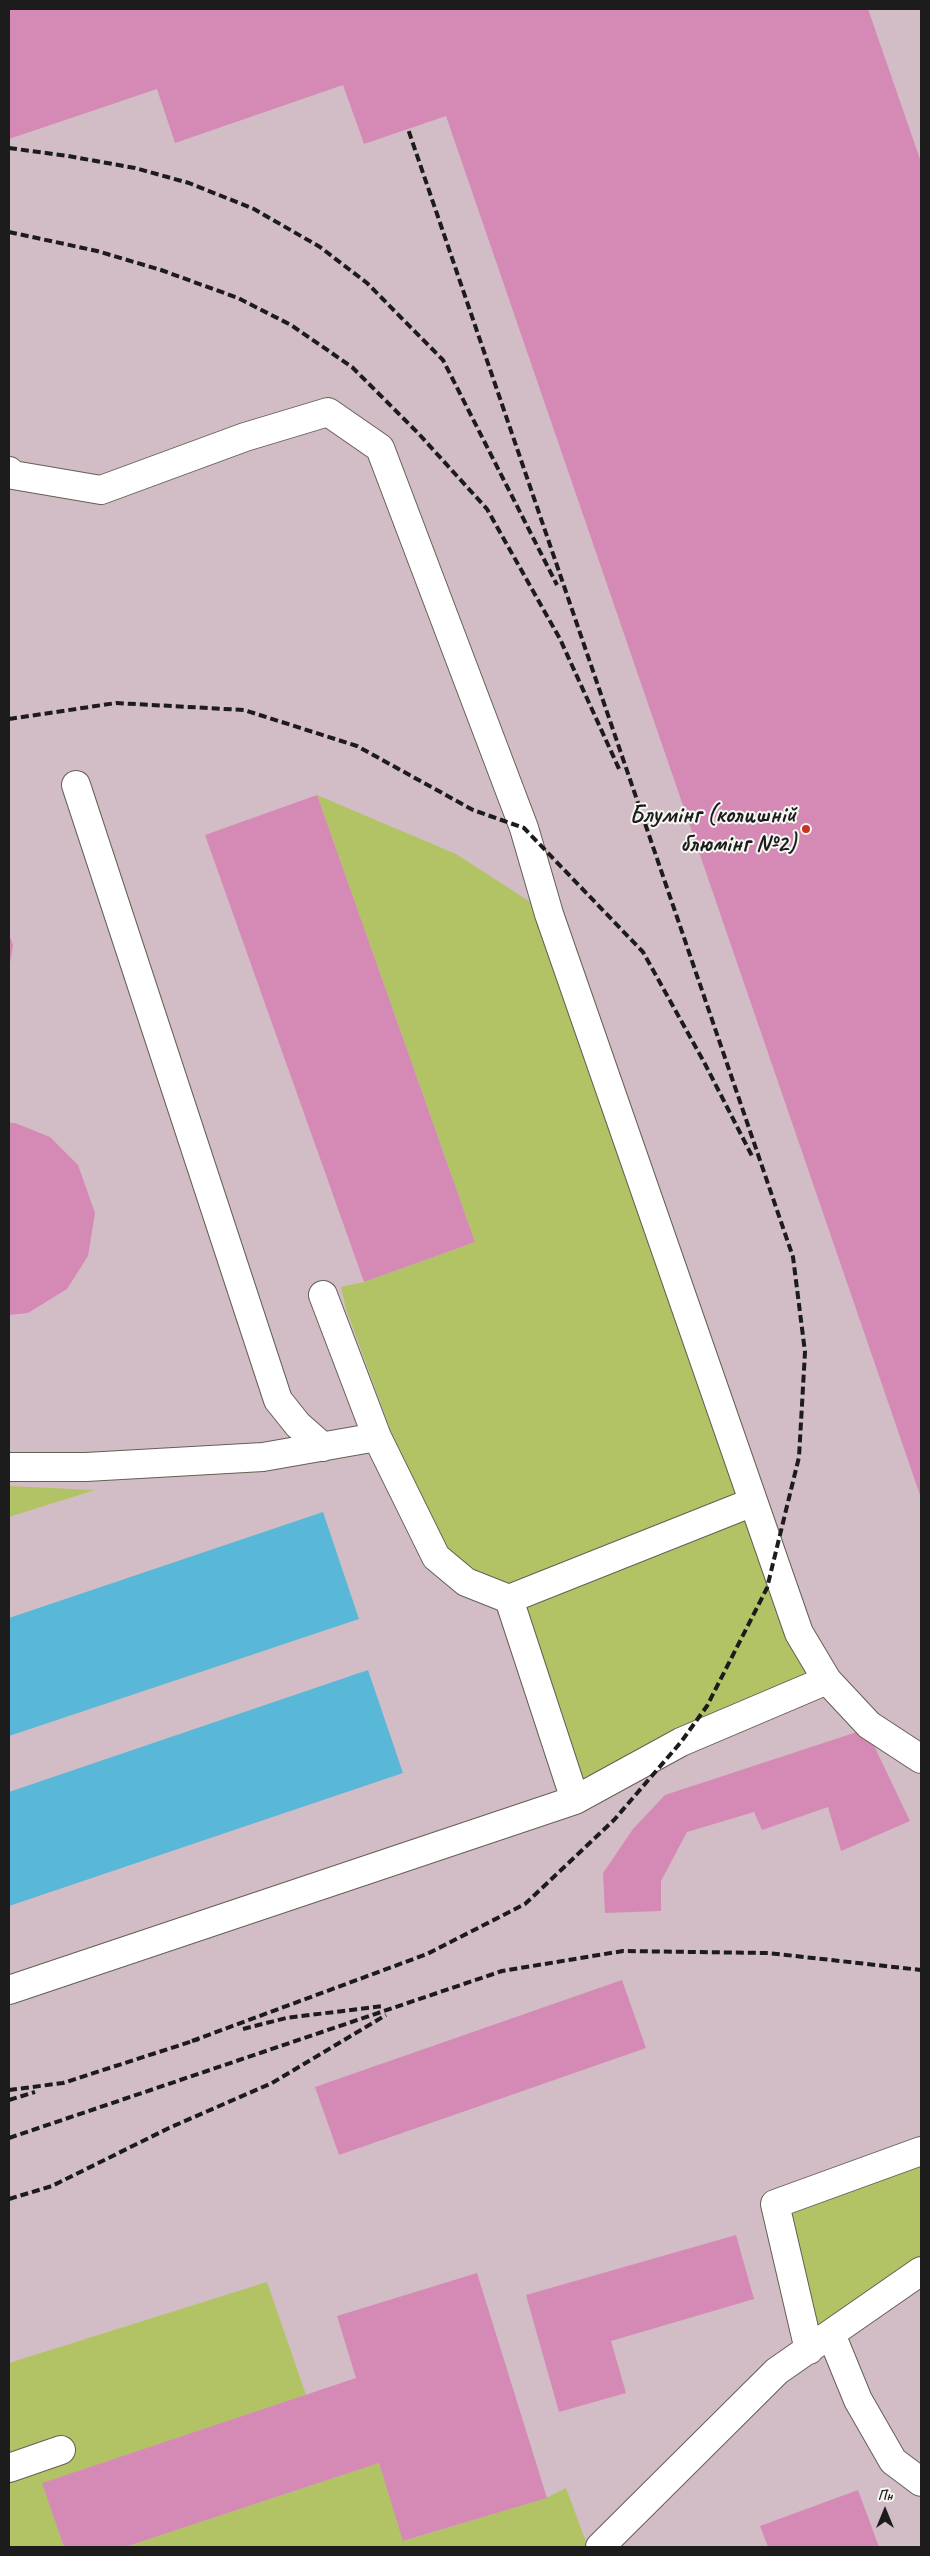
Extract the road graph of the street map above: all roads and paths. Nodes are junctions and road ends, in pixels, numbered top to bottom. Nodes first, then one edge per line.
1 (9, 471) edge
2 (76, 784) dead end
3 (323, 1295) dead end
4 (376, 1437) junction
5 (323, 1447) junction
6 (9, 1467) edge
7 (753, 1502) junction
8 (509, 1599) junction
9 (827, 1680) junction
10 (921, 1759) edge
11 (575, 1800) junction
12 (9, 1990) edge
13 (921, 2151) edge
14 (921, 2271) edge
15 (831, 2334) junction
16 (809, 2350) junction
17 (61, 2450) dead end
18 (9, 2468) edge
19 (921, 2482) edge
20 (600, 2547) edge

1 - 7 lane
2 - 5 lane
3 - 4 lane
4 - 5 lane
4 - 8 lane
5 - 6 lane
7 - 8 lane
7 - 9 lane
8 - 11 lane
9 - 10 lane
9 - 11 lane
11 - 12 lane
13 - 16 lane
14 - 15 lane
15 - 16 lane
15 - 19 lane
16 - 20 lane
17 - 18 lane

